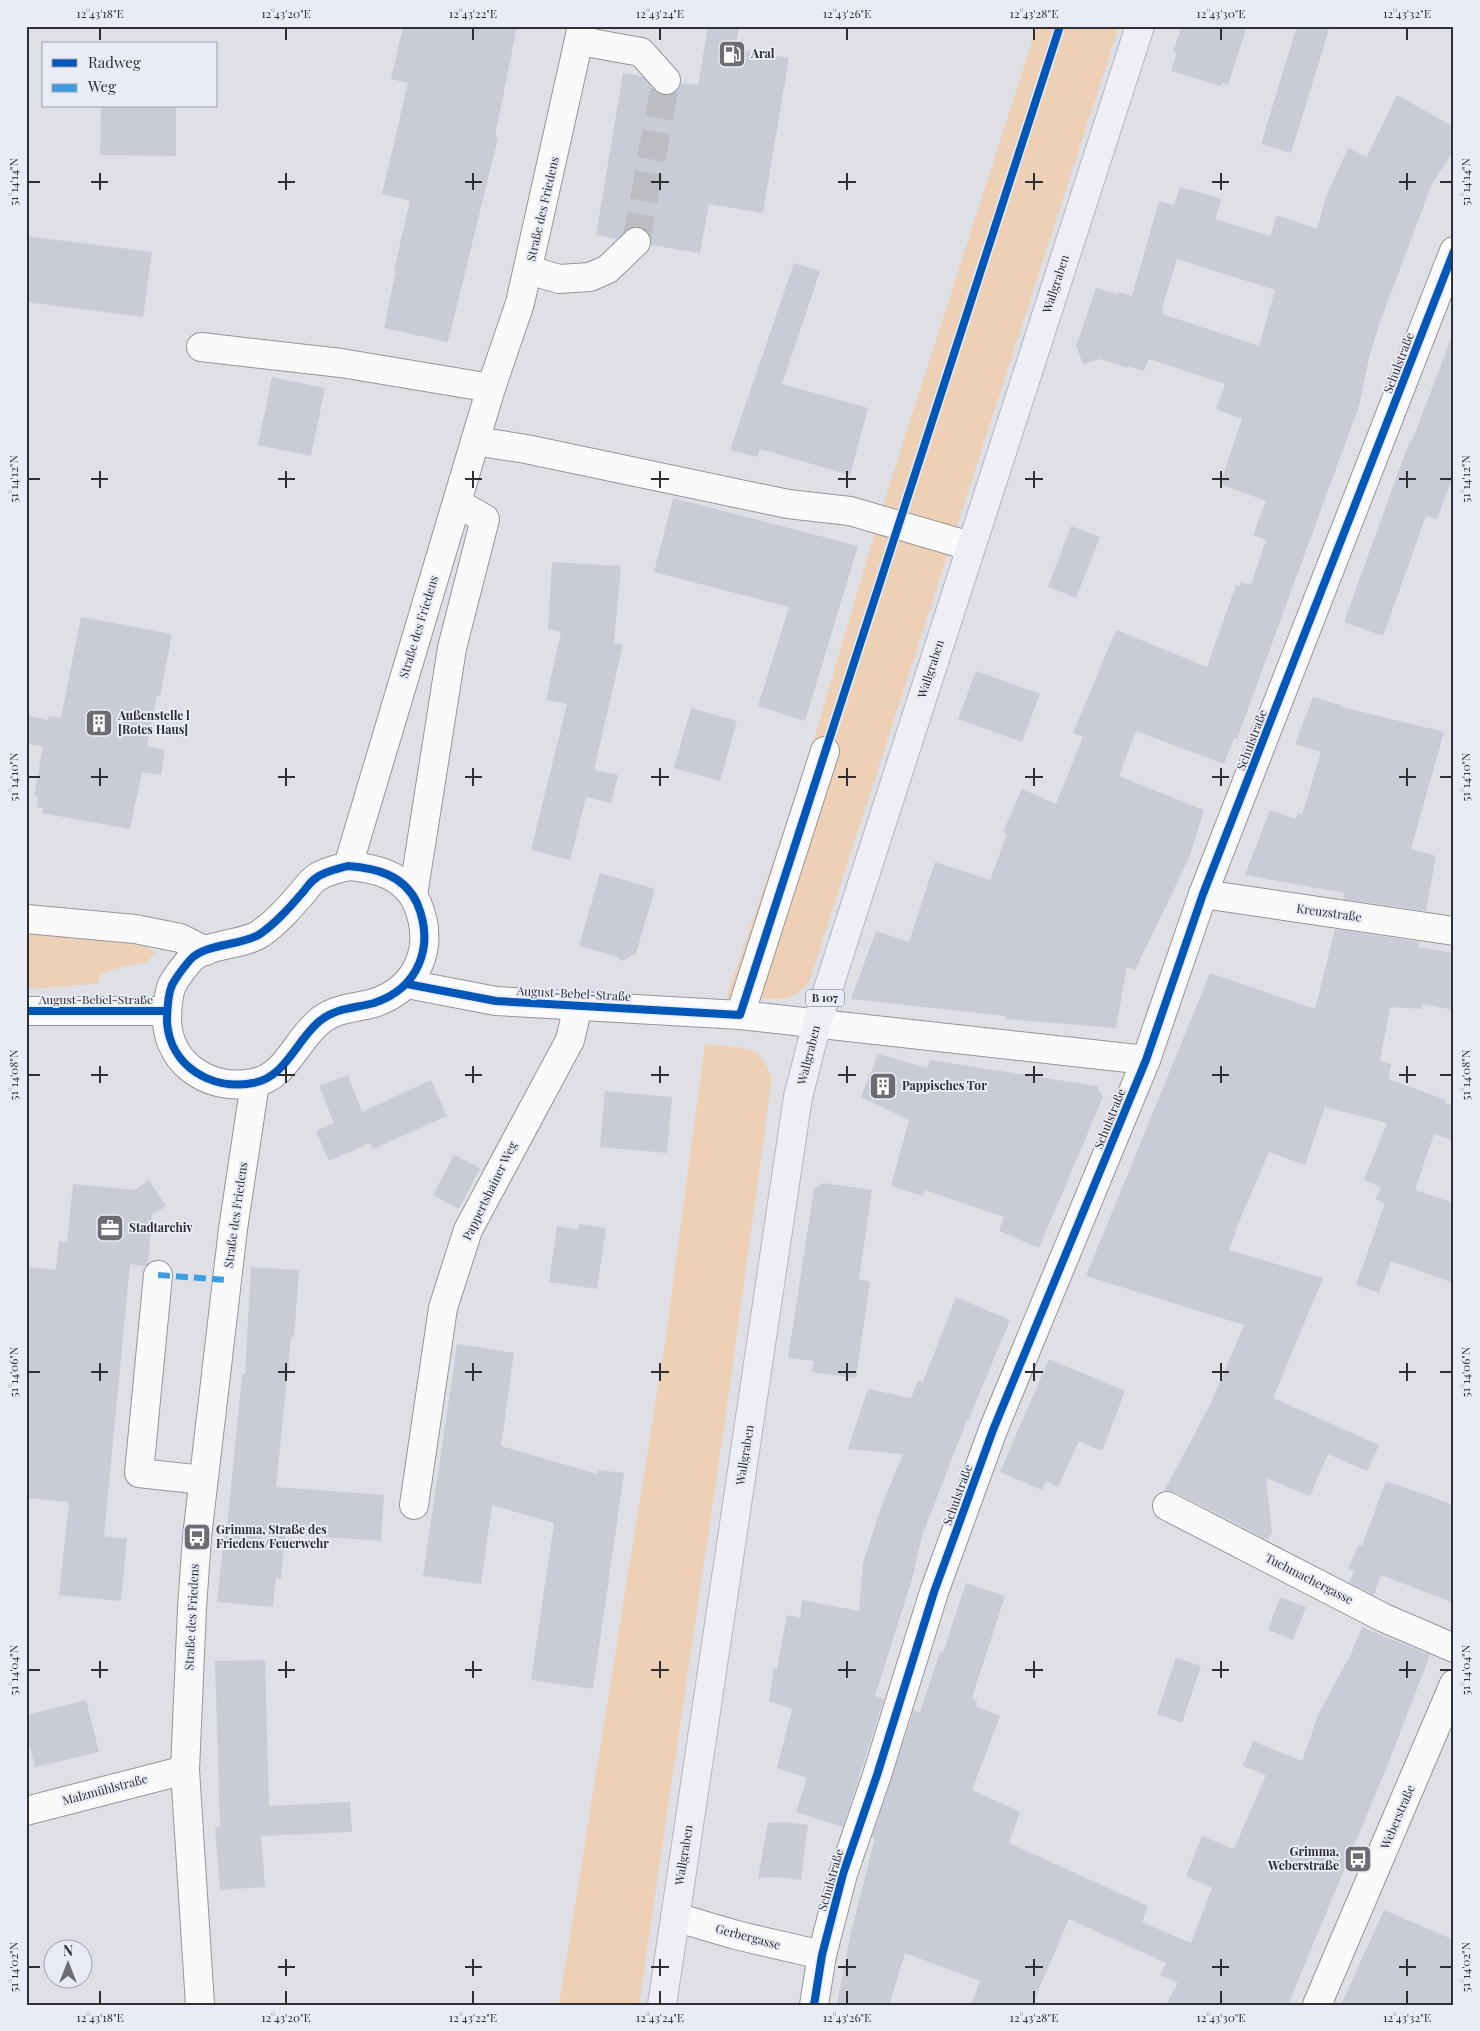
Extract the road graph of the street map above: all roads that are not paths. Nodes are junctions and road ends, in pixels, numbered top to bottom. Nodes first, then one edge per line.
1 (1140, 26) edge
2 (581, 34) edge
3 (666, 80) dead end
4 (636, 242) tunnel mouth
5 (1454, 250) edge
6 (529, 270) junction
7 (201, 347) dead end
8 (491, 388) junction
9 (475, 441) junction
10 (456, 503) junction
11 (970, 546) junction
12 (826, 751) dead end
13 (348, 866) junction
14 (1203, 894) junction
15 (413, 895) junction
16 (26, 919) edge
17 (1454, 931) edge
18 (206, 951) junction
19 (407, 984) junction
20 (578, 1006) junction
21 (167, 1010) junction
22 (26, 1011) edge
23 (740, 1015) junction
24 (817, 1023) junction
25 (1146, 1060) junction
26 (255, 1083) junction
27 (158, 1275) dead end
28 (203, 1480) junction
29 (414, 1505) dead end
30 (1167, 1506) dead end
31 (1454, 1648) edge
32 (1454, 1684) edge
33 (184, 1770) junction
34 (26, 1811) edge
35 (675, 1917) junction
36 (822, 1956) junction
37 (200, 2005) edge
38 (662, 2005) edge
39 (814, 2005) edge
40 (1318, 2005) edge

1 - 11 main road, Wallgraben / B 107
2 - 3 street
2 - 6 street, Straße des Friedens
4 - 6 street
5 - 14 street, Schulstraße
6 - 8 street, Straße des Friedens
7 - 8 street
8 - 9 street, Straße des Friedens
9 - 10 street, Straße des Friedens
9 - 11 street
10 - 13 street, Straße des Friedens
10 - 15 street
11 - 24 main road, Wallgraben / B 107
12 - 23 street
13 - 15 street
13 - 18 street
14 - 17 street, Kreuzstraße
14 - 25 street, Schulstraße
15 - 19 street
16 - 18 street
18 - 21 street
19 - 20 street, August-Bebel-Straße
19 - 26 street
20 - 23 street, August-Bebel-Straße
20 - 29 street, Pappertshainer Weg
21 - 22 street, August-Bebel-Straße
21 - 26 street
23 - 24 street, August-Bebel-Straße
24 - 25 street
24 - 35 main road, Wallgraben / B 107
25 - 36 street, Schulstraße
26 - 28 street, Straße des Friedens
27 - 28 street
28 - 33 street, Straße des Friedens
30 - 31 street, Tuchmachergasse
32 - 40 street, Weberstraße
33 - 34 street, Malzmühlstraße
33 - 37 street, Straße des Friedens
35 - 36 street, Gerbergasse
35 - 38 main road, Wallgraben / B 107
36 - 39 street, Schulstraße

